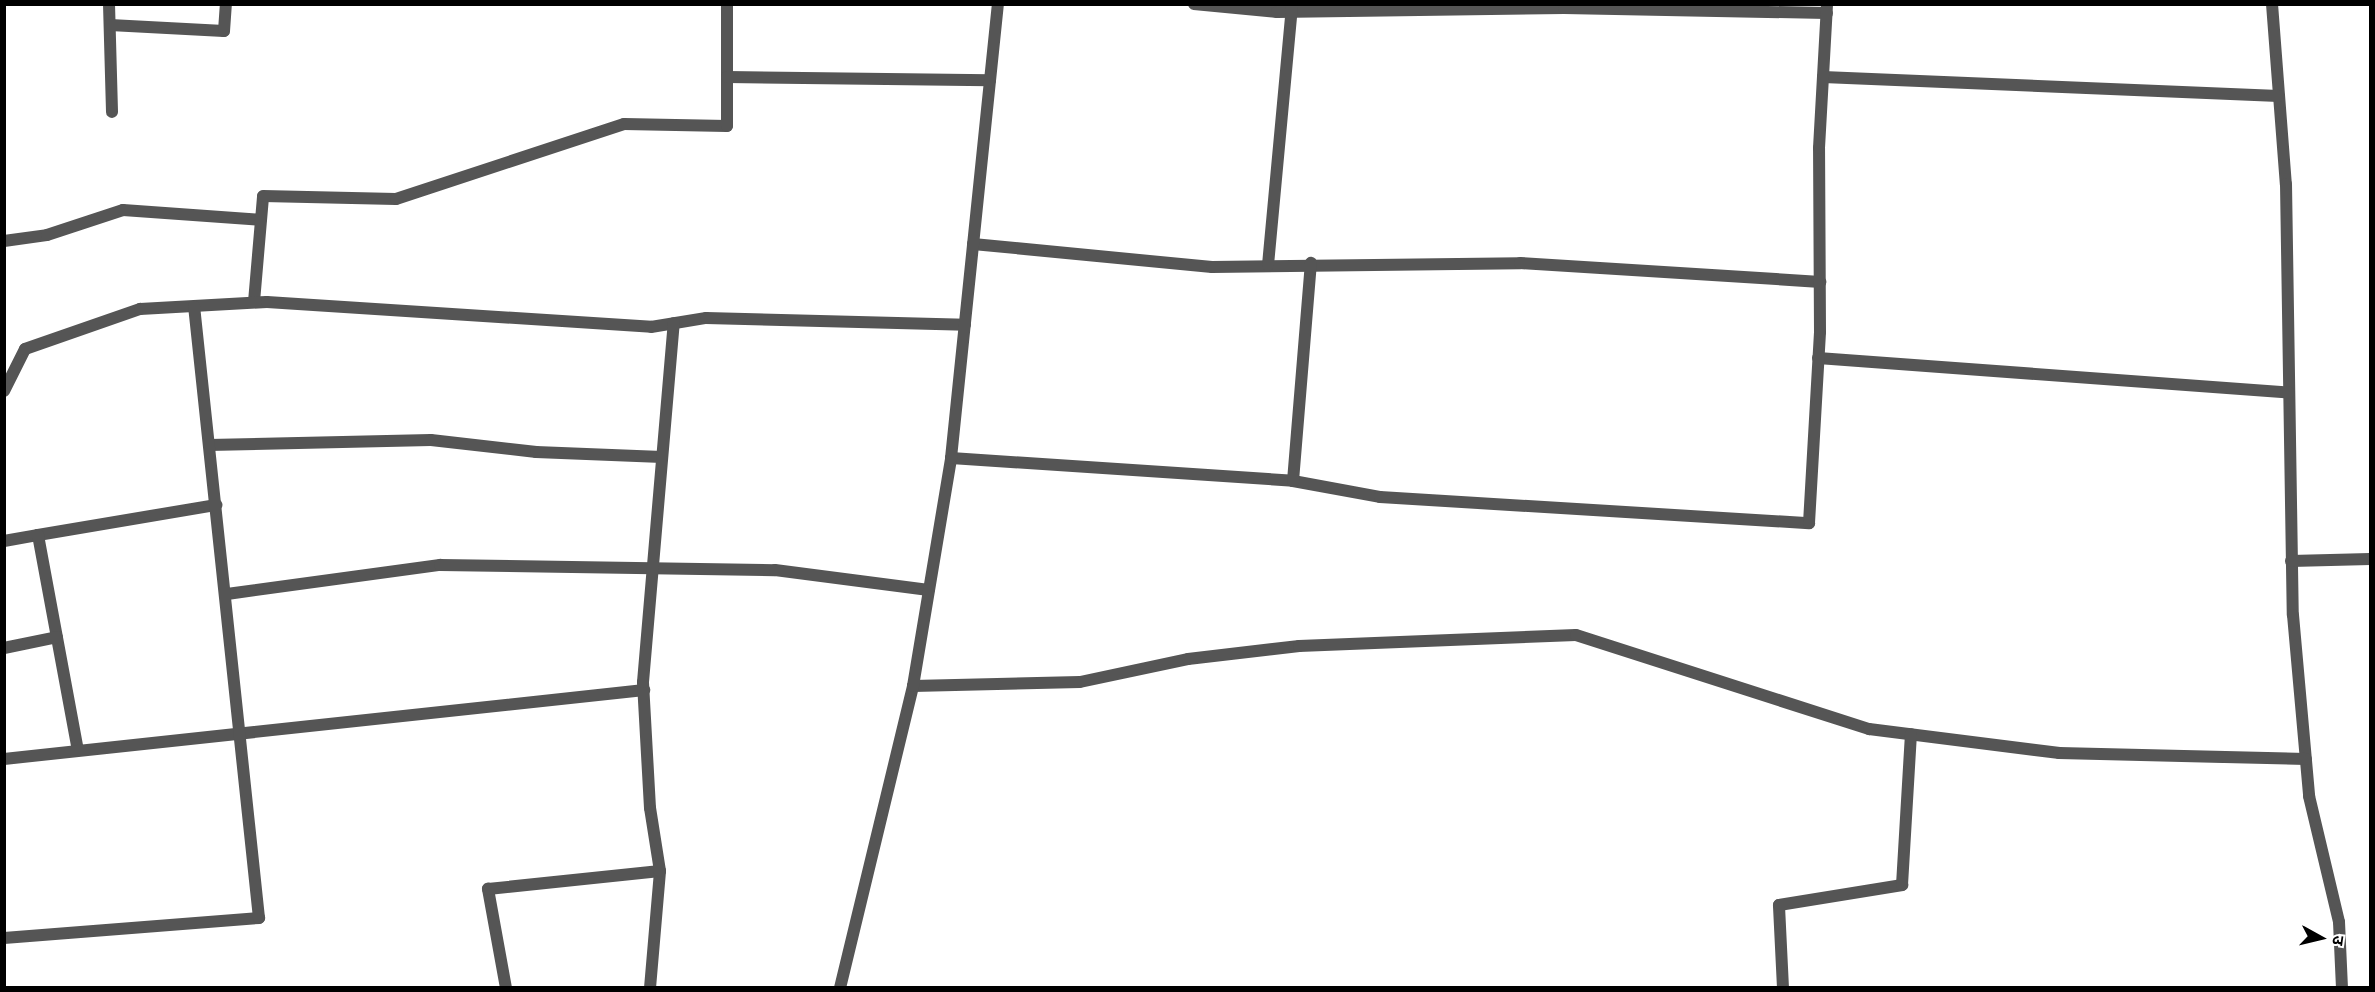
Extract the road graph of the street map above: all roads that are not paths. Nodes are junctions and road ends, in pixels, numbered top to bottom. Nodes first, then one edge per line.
1 (109, 4) edge
2 (226, 4) edge
3 (727, 4) edge
4 (999, 4) edge
5 (1194, 4) edge
6 (2272, 4) edge
7 (1292, 8) edge
8 (1827, 9) edge
9 (110, 25) junction
10 (1823, 76) junction
11 (727, 77) junction
12 (990, 80) junction
13 (2279, 96) junction
14 (112, 112) dead end
15 (261, 219) junction
16 (4, 241) edge
17 (973, 244) junction
18 (1311, 263) junction
19 (1268, 265) junction
20 (1820, 282) junction
21 (254, 302) junction
22 (194, 306) junction
23 (674, 323) junction
24 (965, 325) junction
25 (1818, 358) junction
26 (4, 391) edge
27 (2289, 393) junction
28 (209, 445) junction
29 (662, 457) junction
30 (951, 458) junction
31 (1293, 481) junction
32 (216, 505) junction
33 (38, 535) junction
34 (4, 541) edge
35 (2370, 559) edge
36 (2291, 561) junction
37 (652, 570) junction
38 (929, 590) junction
39 (227, 594) junction
40 (57, 637) junction
41 (4, 648) edge
42 (913, 686) junction
43 (644, 690) junction
44 (238, 731) junction
45 (1911, 734) junction
46 (78, 750) junction
47 (4, 759) edge
48 (2306, 759) junction
49 (660, 871) junction
50 (4, 938) edge
51 (506, 987) edge
52 (650, 987) edge
53 (840, 987) edge
54 (1783, 987) edge
55 (2342, 987) edge

1 - 9 street
2 - 9 street
3 - 11 street
4 - 12 street
5 - 7 street
6 - 13 street
7 - 8 street
7 - 19 street
8 - 10 street
9 - 14 street
10 - 13 street
10 - 20 street
11 - 12 street
11 - 15 street
12 - 17 street
13 - 27 street
15 - 16 street
15 - 21 street
17 - 19 street
17 - 24 street
18 - 19 street
18 - 20 street
18 - 31 street
20 - 25 street
21 - 22 street
21 - 23 street
22 - 26 street
22 - 28 street
23 - 24 street
23 - 29 street
24 - 30 street
25 - 27 street
25 - 31 street
27 - 36 street
28 - 29 street
28 - 32 street
29 - 37 street
30 - 31 street
30 - 38 street
32 - 33 street
32 - 39 street
33 - 34 street
33 - 40 street
35 - 36 street
36 - 48 street
37 - 38 street
37 - 39 street
37 - 43 street
38 - 42 street
39 - 44 street
40 - 41 street
40 - 46 street
42 - 45 street
42 - 53 street
43 - 44 street
43 - 49 street
44 - 46 street
44 - 50 street
45 - 48 street
45 - 54 street
46 - 47 street
48 - 55 street
49 - 51 street
49 - 52 street

